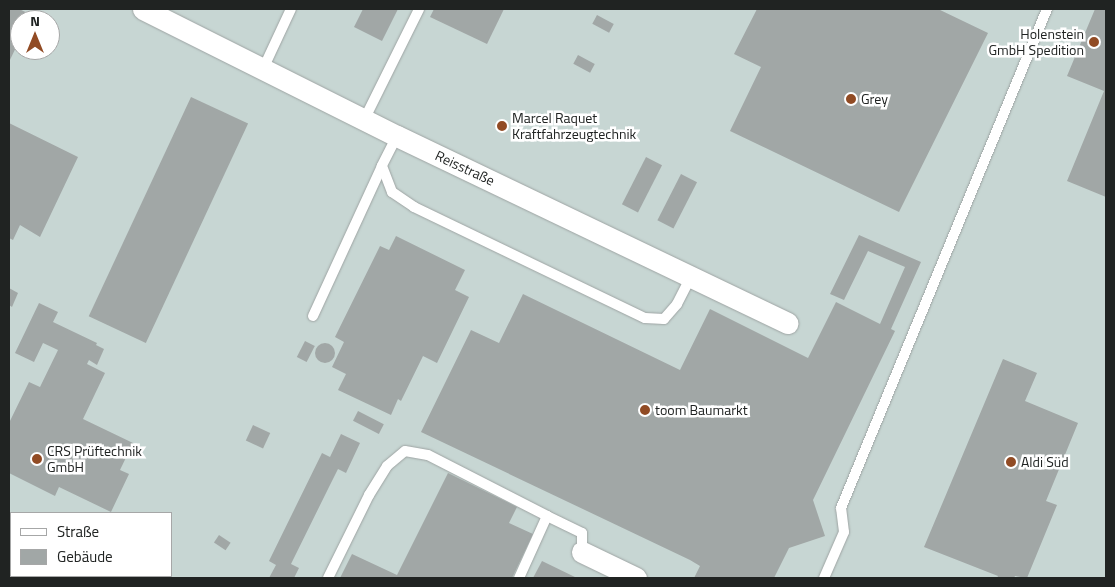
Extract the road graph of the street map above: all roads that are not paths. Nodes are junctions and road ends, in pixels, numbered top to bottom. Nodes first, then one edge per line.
1 (143, 9) edge
2 (291, 9) edge
3 (419, 9) edge
4 (1048, 9) edge
5 (263, 69) junction
6 (364, 120) junction
7 (397, 136) junction
8 (382, 166) junction
9 (691, 276) junction
10 (313, 316) dead end
11 (788, 323) dead end
12 (547, 516) junction
13 (582, 552) joint
14 (328, 578) edge
15 (519, 578) edge
16 (636, 578) edge
17 (824, 578) edge

1 - 5 street, Reisstraße
2 - 5 lane
3 - 6 lane
4 - 17 lane
5 - 6 street, Reisstraße
6 - 7 street, Reisstraße
7 - 8 lane
7 - 9 street, Reisstraße
8 - 9 lane
8 - 10 lane
9 - 11 street, Reisstraße
12 - 13 lane
12 - 14 lane
12 - 15 lane
13 - 16 street

